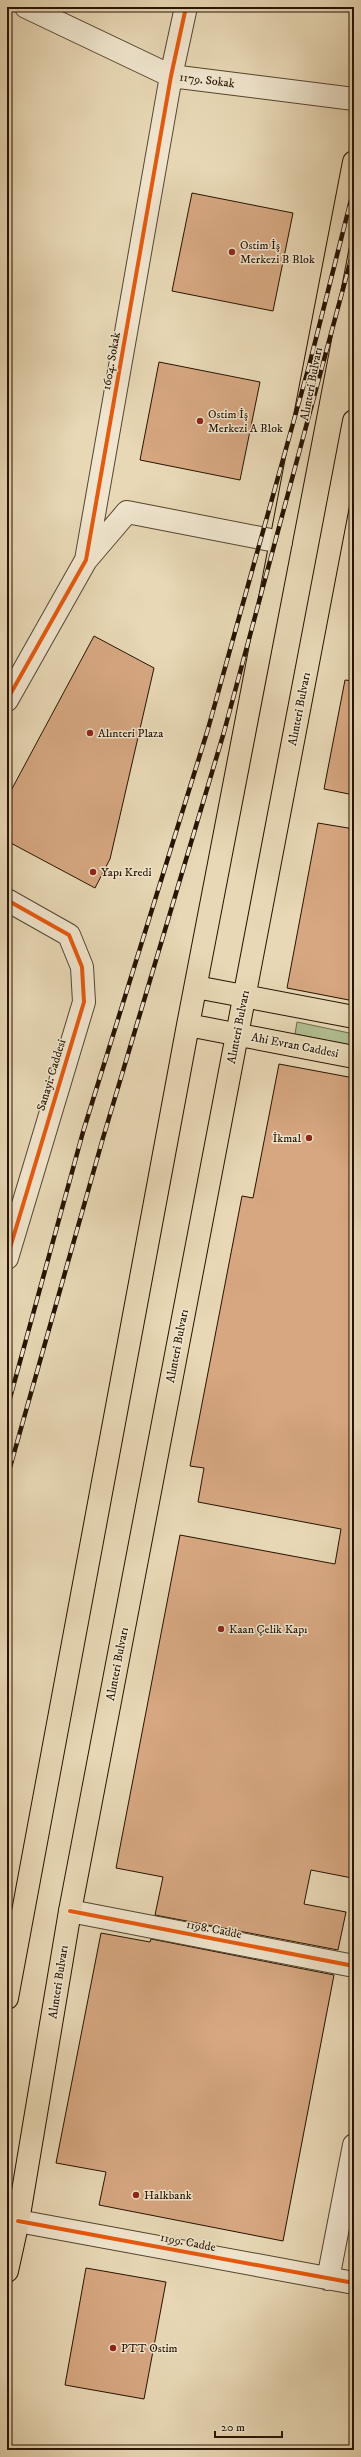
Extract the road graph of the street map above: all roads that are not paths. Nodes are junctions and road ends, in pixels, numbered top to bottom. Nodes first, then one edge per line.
1 (26, 7) edge
2 (186, 7) edge
3 (171, 76) junction
4 (354, 99) edge
5 (354, 162) edge
6 (354, 421) edge
7 (281, 542) junction
8 (86, 560) junction
9 (7, 700) edge
10 (7, 900) edge
11 (196, 987) junction
12 (244, 996) junction
13 (354, 1017) edge
14 (188, 1025) junction
15 (237, 1034) junction
16 (354, 1057) edge
17 (13, 1220) edge
18 (7, 1258) edge
19 (70, 1911) junction
20 (354, 1966) edge
21 (7, 1998) edge
22 (354, 2145) edge
23 (18, 2221) junction
24 (7, 2271) edge
25 (328, 2279) junction
26 (354, 2283) edge

1 - 3 street, 1179. Sokak
2 - 3 street, 1604. Sokak
3 - 4 street, 1179. Sokak
3 - 8 street, 1604. Sokak
5 - 7 main road, Alınteri Bulvarı
6 - 12 main road, Alınteri Bulvarı
7 - 8 street
7 - 11 main road, Alınteri Bulvarı
8 - 9 street, 1604. Sokak
10 - 17 street, Sanayi. Caddesi
11 - 12 main road
11 - 14 main road, Alınteri Bulvarı
12 - 13 main road
12 - 15 main road, Alınteri Bulvarı
14 - 15 main road, Ahi Evran Caddesi
14 - 21 main road, Alınteri Bulvarı
15 - 16 main road, Ahi Evran Caddesi
15 - 19 main road, Alınteri Bulvarı
17 - 18 street, Sanayi. Caddesi
19 - 20 street, 1198. Cadde
19 - 23 main road, Alınteri Bulvarı
22 - 25 street
23 - 24 main road, Alınteri Bulvarı
23 - 25 street, 1199. Cadde
25 - 26 street, 1199. Cadde

